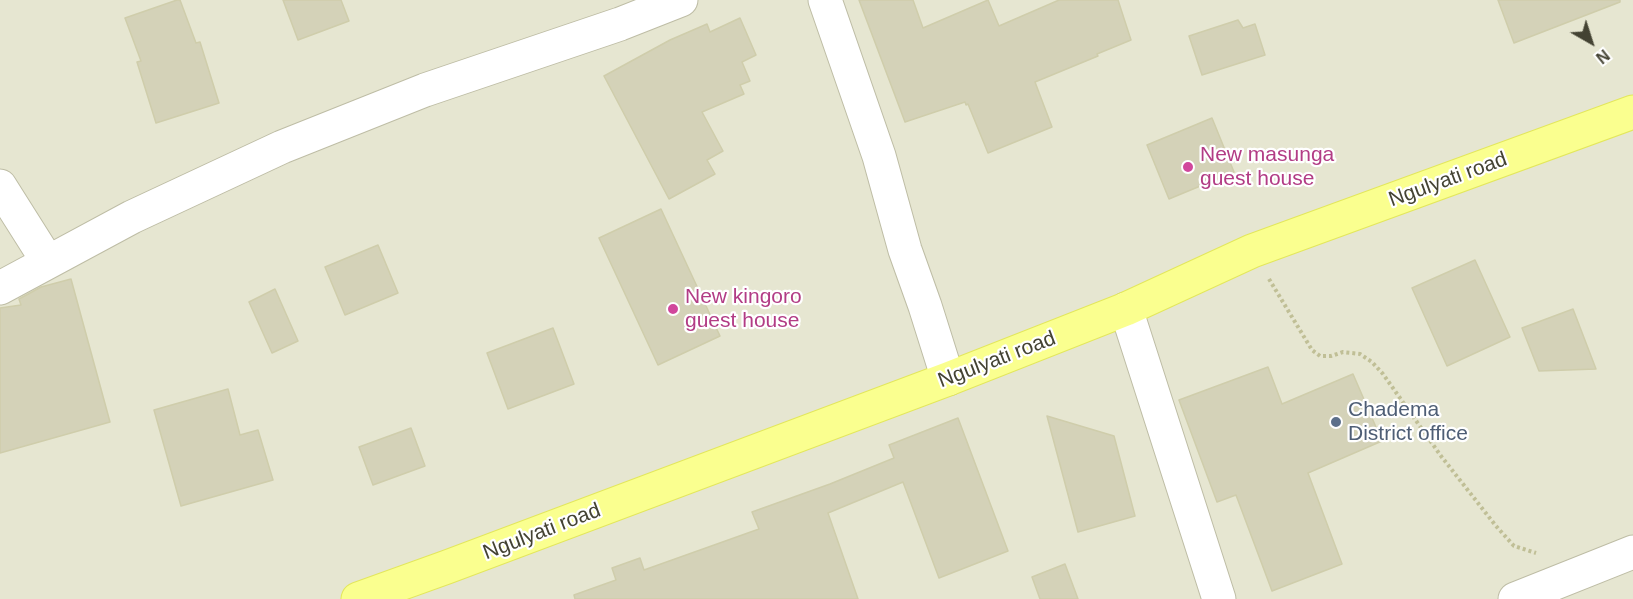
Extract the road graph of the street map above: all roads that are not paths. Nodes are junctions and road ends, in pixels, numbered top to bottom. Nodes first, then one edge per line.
1 (681, 0) edge
2 (825, 0) edge
3 (1633, 112) edge
4 (0, 186) edge
5 (48, 262) junction
6 (0, 288) edge
7 (1126, 309) junction
8 (948, 379) junction
9 (1633, 552) edge
10 (358, 599) edge
11 (1219, 599) edge
12 (1515, 599) edge

1 - 5 street
2 - 8 street
3 - 7 main road, Ngulyati road
4 - 5 street
5 - 6 street
7 - 8 main road, Ngulyati road
7 - 11 street
8 - 10 main road, Ngulyati road
9 - 12 street

